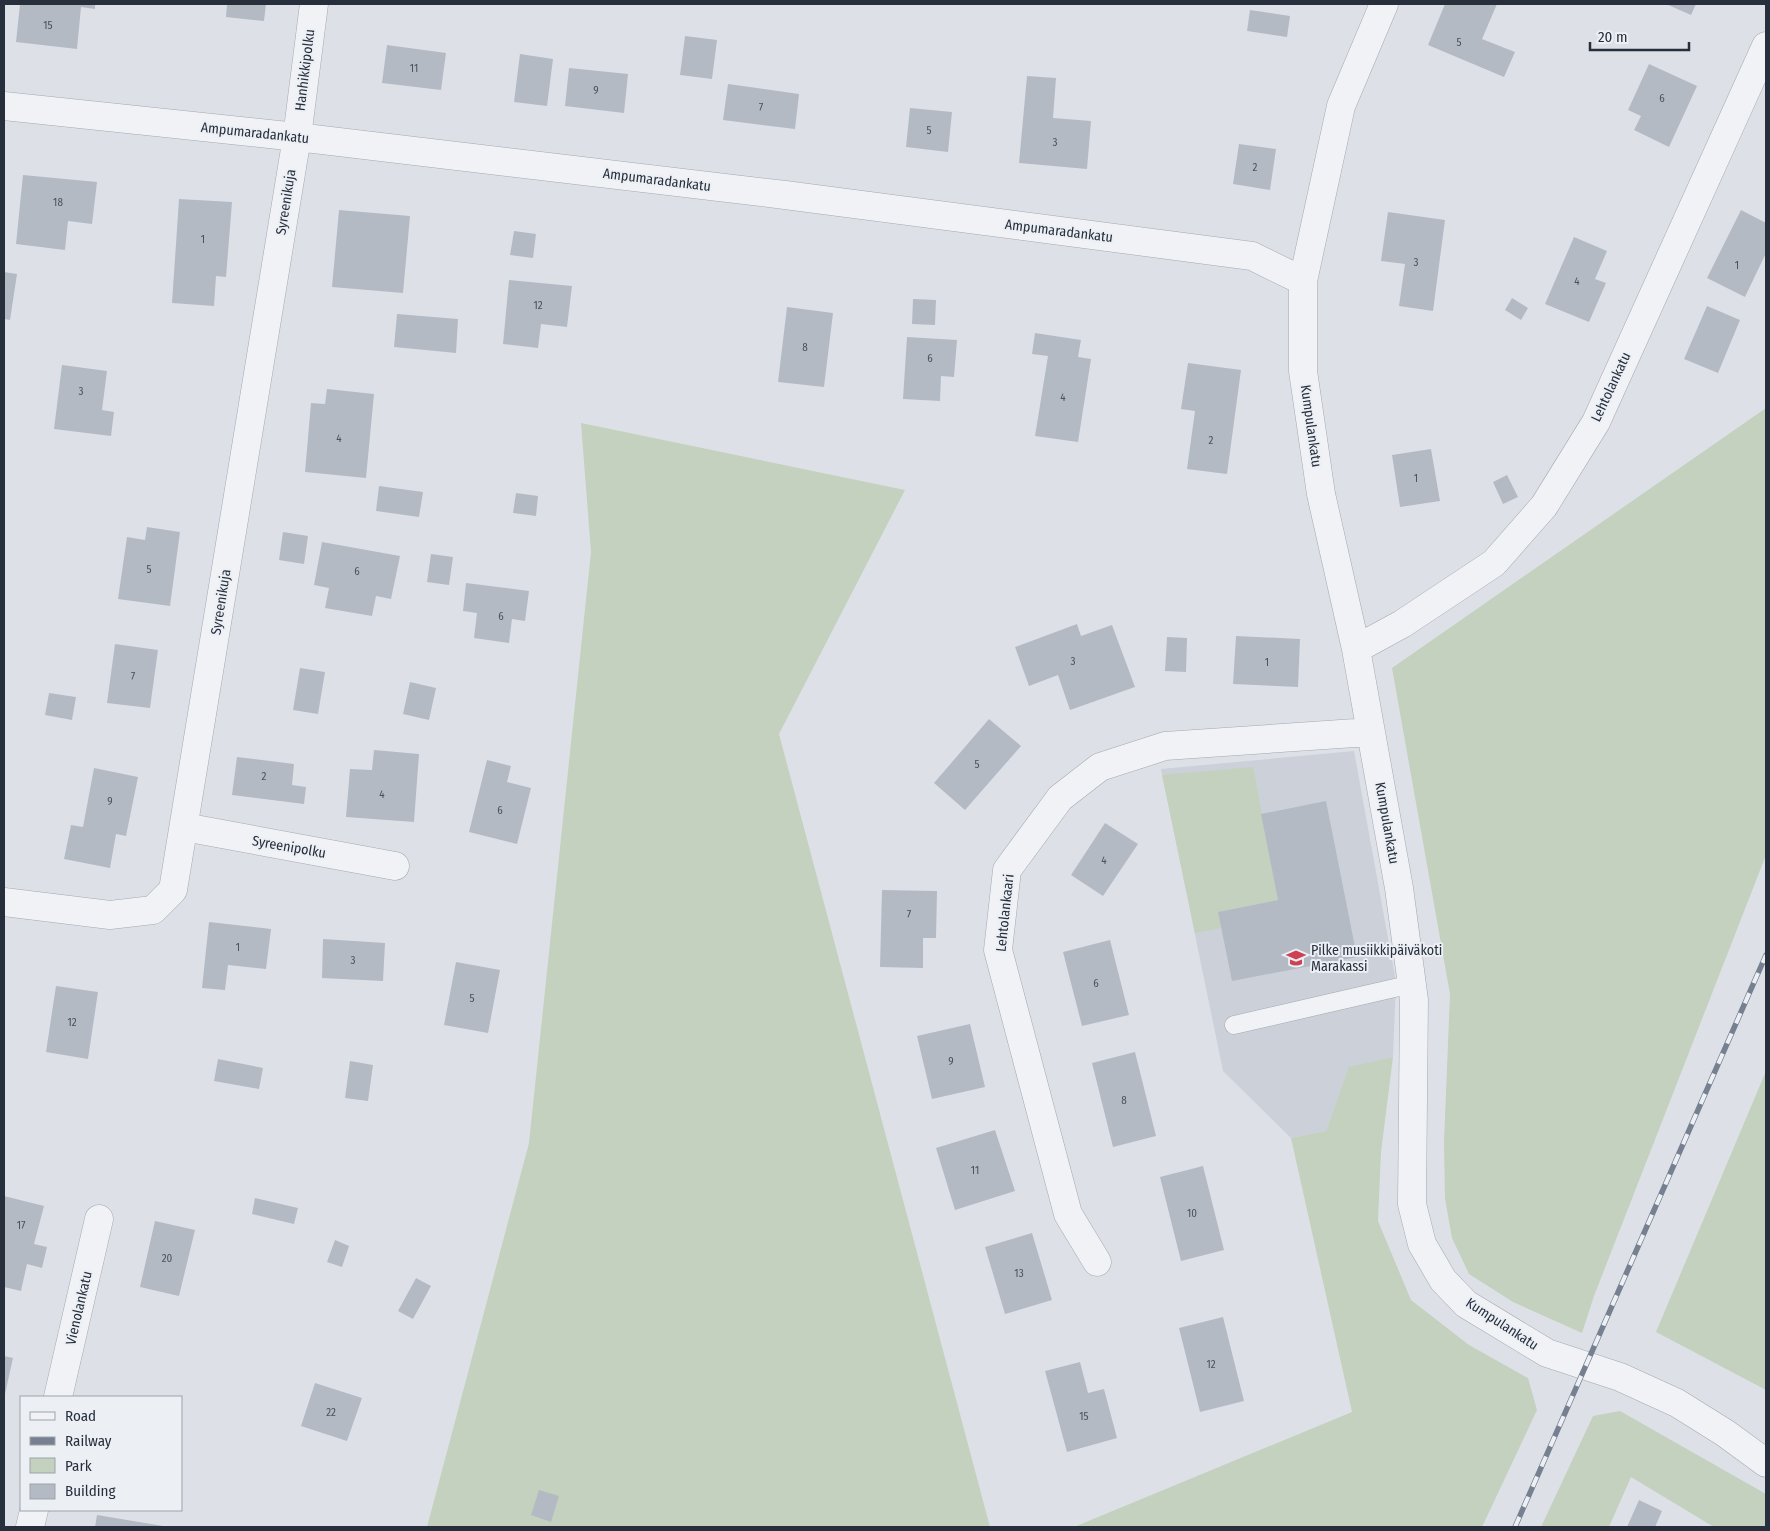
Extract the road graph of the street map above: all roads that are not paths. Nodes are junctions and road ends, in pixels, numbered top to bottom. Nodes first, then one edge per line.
1 (314, 4) edge
2 (1384, 4) edge
3 (1766, 46) edge
4 (4, 106) edge
5 (297, 137) junction
6 (1304, 281) junction
7 (1356, 649) junction
8 (1370, 732) junction
9 (184, 827) junction
10 (395, 866) dead end
11 (4, 902) edge
12 (1412, 984) junction
13 (1234, 1025) dead end
14 (99, 1219) dead end
15 (1098, 1262) dead end
16 (58, 1396) edge
17 (1766, 1462) edge
18 (34, 1511) edge
19 (30, 1527) edge

1 - 5 street, Hanhikkipolku
2 - 6 street, Kumpulankatu
3 - 7 street, Lehtolankatu
4 - 5 street, Ampumaradankatu
5 - 6 street, Ampumaradankatu
5 - 9 street, Syreenikuja
6 - 7 street, Kumpulankatu
7 - 8 street, Kumpulankatu
8 - 12 street, Kumpulankatu
8 - 15 street, Lehtolankaari
9 - 10 street, Syreenipolku
9 - 11 street, Syreenikuja
12 - 13 lane
12 - 17 street, Kumpulankatu
14 - 16 street, Vienolankatu
18 - 19 street

